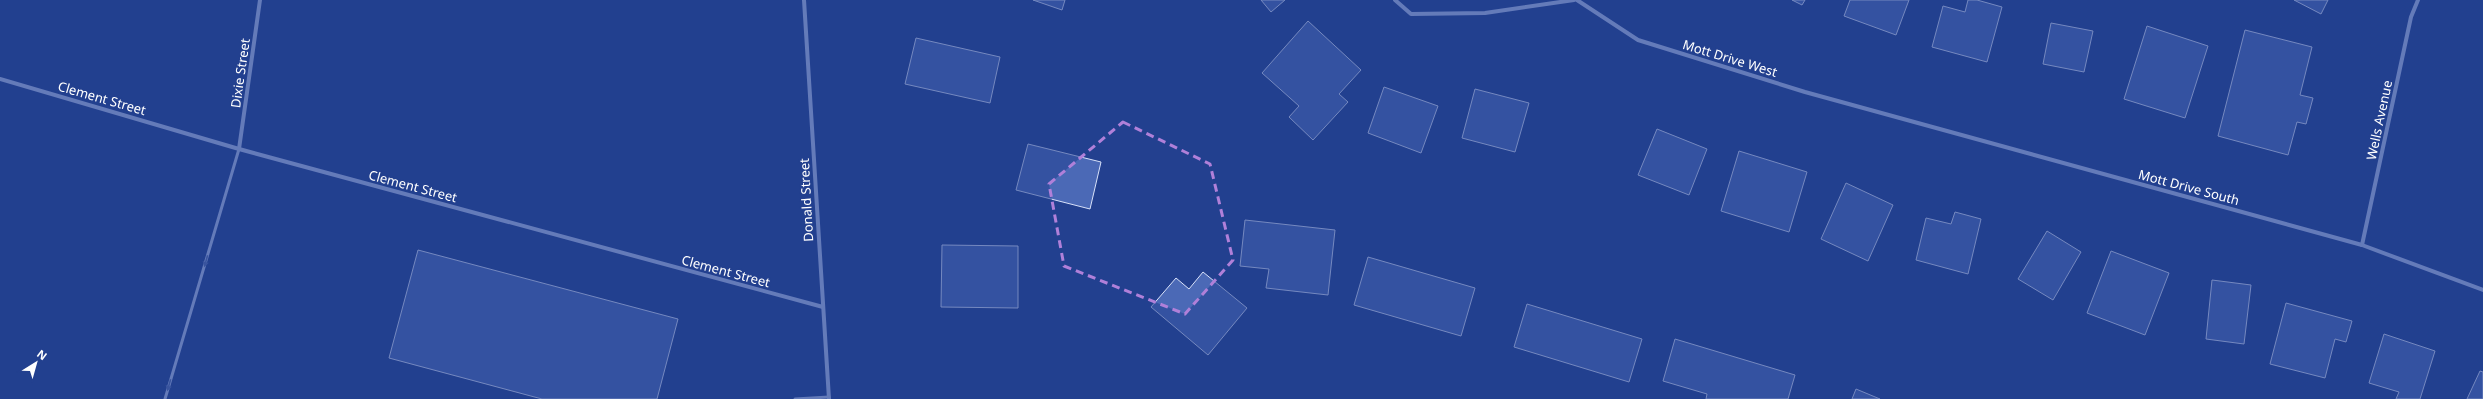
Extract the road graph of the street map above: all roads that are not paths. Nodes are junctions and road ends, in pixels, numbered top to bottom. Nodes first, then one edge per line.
1 (260, 0) edge
2 (804, 0) edge
3 (1395, 0) edge
4 (1576, 0) edge
5 (2418, 0) edge
6 (0, 79) edge
7 (1886, 114) joint
8 (239, 149) junction
9 (2362, 245) junction
10 (2483, 290) edge
11 (823, 307) junction
12 (829, 398) edge
13 (165, 399) edge
14 (795, 399) edge

1 - 8 street, Dixie Street
2 - 11 street, Donald Street
3 - 4 street
4 - 7 street, Mott Drive West
5 - 9 street, Wells Avenue
6 - 8 street, Clement Street
7 - 9 street, Mott Drive South
8 - 11 street, Clement Street
8 -> 13 lane
9 - 10 street, Mott Drive South
11 - 12 street, Donald Street
12 - 14 lane

